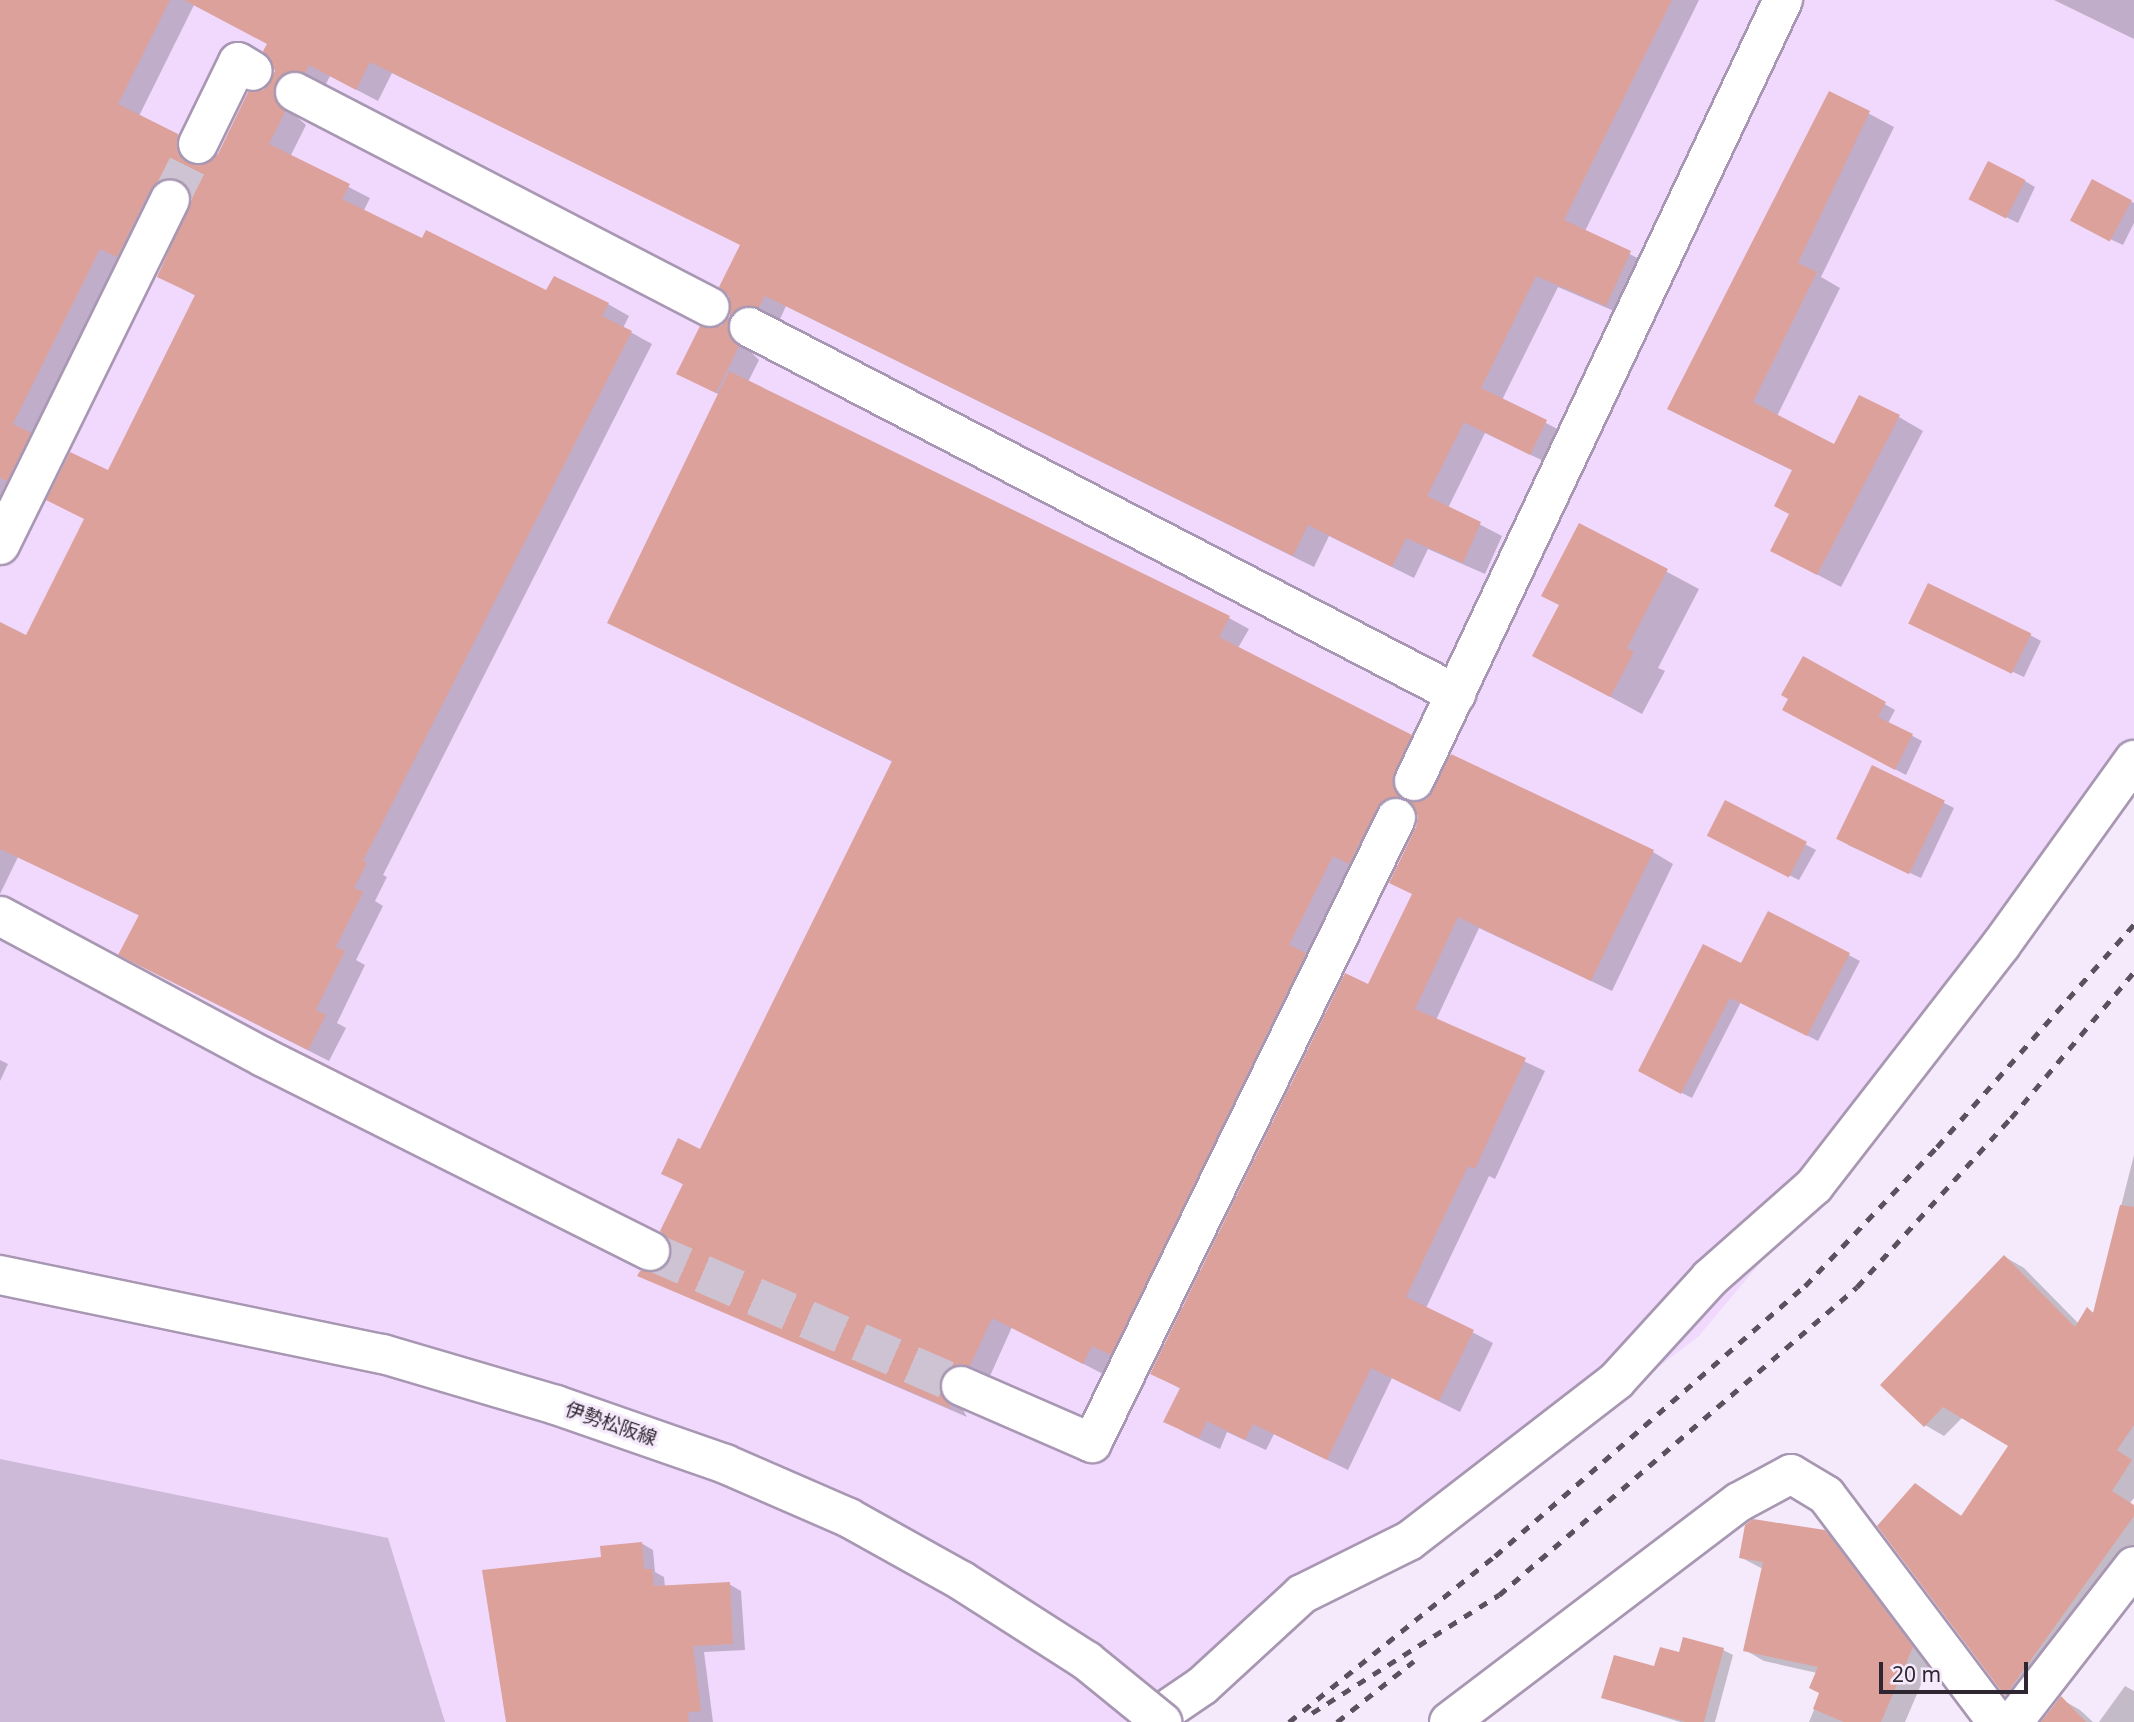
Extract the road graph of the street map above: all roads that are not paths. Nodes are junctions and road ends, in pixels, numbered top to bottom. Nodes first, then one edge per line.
1 (1783, 0) edge
2 (253, 71) dead end
3 (295, 92) dead end
4 (198, 144) tunnel mouth
5 (170, 201) tunnel mouth
6 (710, 307) dead end
7 (748, 327) dead end
8 (0, 545) edge
9 (1457, 694) junction
10 (2134, 760) edge
11 (1414, 781) dead end
12 (1396, 818) dead end
13 (0, 916) edge
14 (650, 1251) tunnel mouth
15 (0, 1275) edge
16 (961, 1386) tunnel mouth
17 (2134, 1566) edge
18 (1149, 1722) edge
19 (1162, 1722) edge
20 (1449, 1722) edge
21 (1997, 1722) edge
22 (2013, 1722) edge

1 - 9 street
2 - 4 street
3 - 6 street
5 - 8 street
7 - 9 street
9 - 11 street
10 - 18 street
12 - 16 street
13 - 14 street
15 - 19 street, 伊勢松阪線, bridge
17 - 22 street
20 - 21 street

